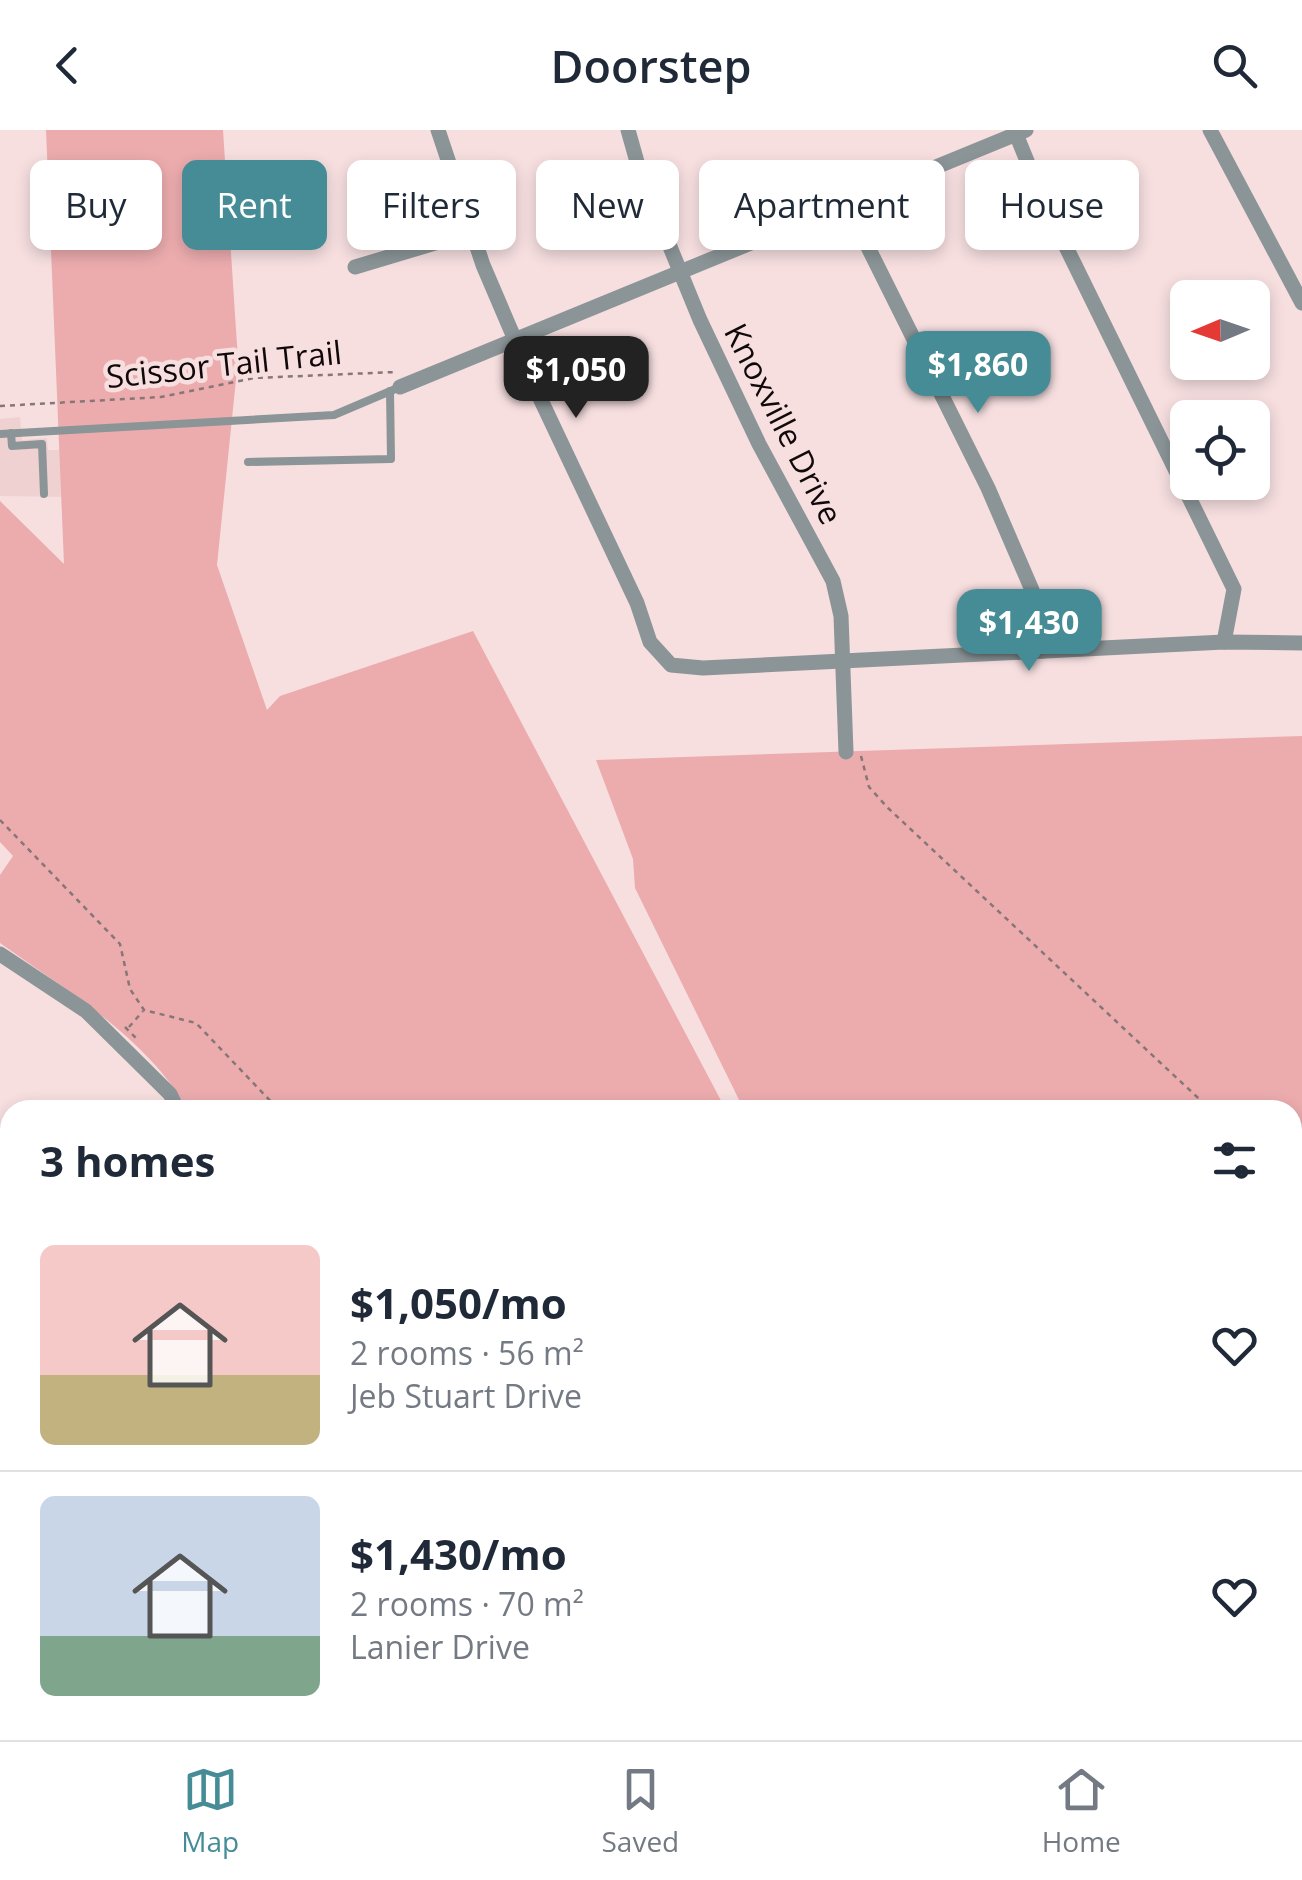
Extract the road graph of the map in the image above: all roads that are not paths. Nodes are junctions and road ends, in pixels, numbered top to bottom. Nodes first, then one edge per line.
1 (438, 130) edge
2 (628, 130) edge
3 (1210, 130) edge
4 (1021, 132) edge
5 (448, 160) edge
6 (945, 163) edge
7 (414, 250) edge
8 (479, 250) edge
9 (734, 250) edge
10 (869, 250) edge
11 (355, 268) dead end
12 (681, 272) junction
13 (1302, 304) edge
14 (516, 342) junction
15 (399, 383) junction
16 (11, 433) junction
17 (0, 434) edge
18 (248, 462) dead end
19 (44, 494) dead end
20 (1224, 642) junction
21 (1302, 643) edge
22 (1042, 651) junction
23 (843, 661) junction
24 (854, 752) road end
25 (0, 954) edge
26 (173, 1100) edge

1 - 5 street
2 - 12 street, Knoxville Drive
3 - 13 street
4 - 6 street
4 - 20 street
7 - 11 street
8 - 14 street
9 - 12 street
10 - 22 street
12 - 14 street
12 - 23 street, Knoxville Drive
14 - 15 street
14 - 23 street
15 - 16 lane
15 - 18 lane
16 - 17 lane
16 - 19 lane
20 - 21 street
20 - 22 street
22 - 23 street
23 - 24 street, Knoxville Drive
25 - 26 street

